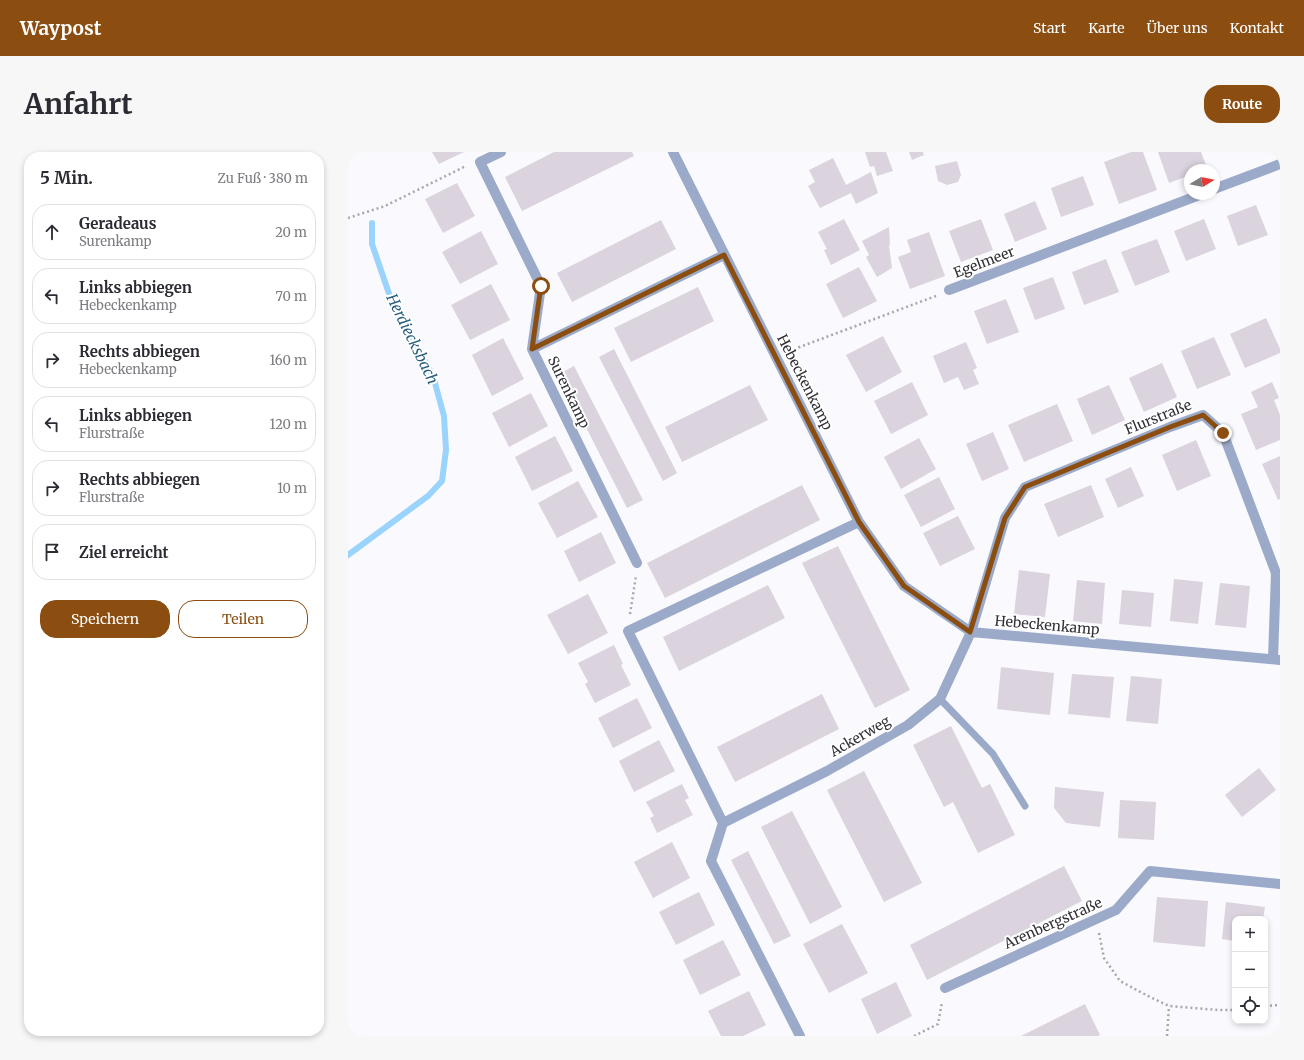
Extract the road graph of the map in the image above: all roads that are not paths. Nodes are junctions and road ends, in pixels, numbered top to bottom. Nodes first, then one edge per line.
1 (501, 152) edge
2 (673, 152) edge
3 (1280, 164) edge
4 (1220, 187) edge
5 (1186, 200) edge
6 (724, 255) junction
7 (949, 290) road end
8 (532, 349) junction
9 (859, 522) junction
10 (637, 563) road end
11 (970, 632) junction
12 (1276, 660) edge
13 (940, 699) junction
14 (1025, 806) dead end
15 (723, 823) junction
16 (1280, 884) edge
17 (945, 988) road end
18 (800, 1036) edge

1 - 8 street, Surenkamp
2 - 6 street, Hebeckenkamp
3 - 4 street
5 - 7 street, Egelmeer
6 - 8 street
6 - 9 street, Hebeckenkamp
8 - 10 street, Surenkamp
9 - 11 street, Hebeckenkamp
9 - 15 street
11 - 12 street, Hebeckenkamp
11 - 12 street, Flurstraße
11 - 13 street, Ackerweg
13 - 14 lane
13 - 15 street, Ackerweg
15 - 18 street
16 - 17 street, Arenbergstraße

